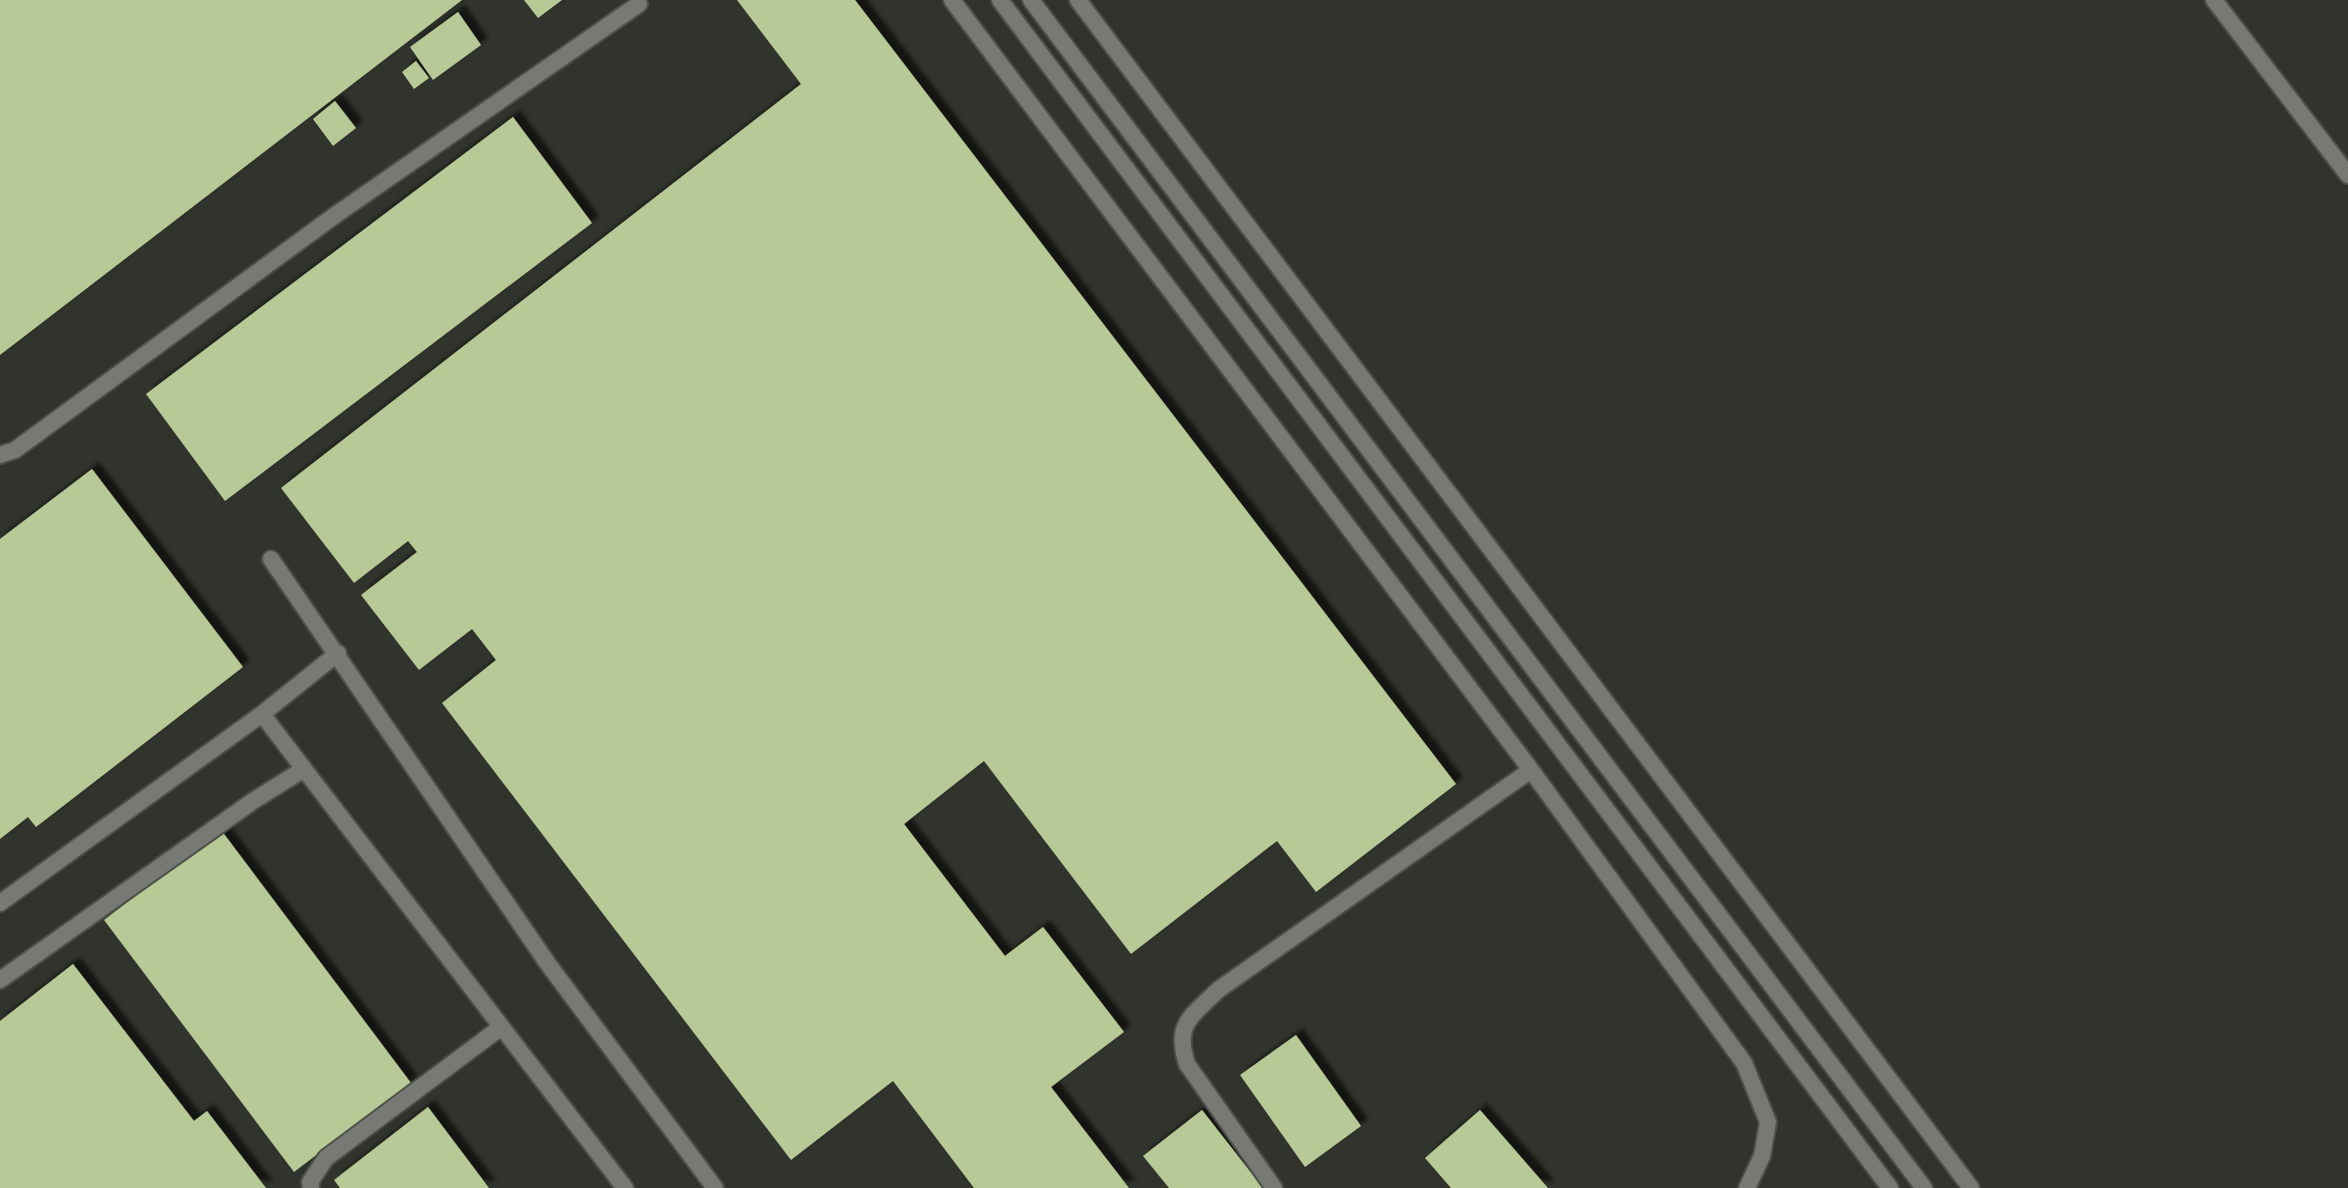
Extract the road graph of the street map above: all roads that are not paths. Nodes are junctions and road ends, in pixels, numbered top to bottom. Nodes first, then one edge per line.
1 (952, 0) edge
2 (1000, 0) edge
3 (1031, 0) edge
4 (1078, 0) edge
5 (2214, 0) edge
6 (639, 4) dead end
7 (2348, 175) edge
8 (0, 455) edge
9 (271, 559) dead end
10 (338, 653) junction
11 (262, 714) junction
12 (304, 769) junction
13 (1531, 770) junction
14 (0, 903) edge
15 (0, 980) edge
16 (500, 1028) junction
17 (311, 1188) edge
18 (625, 1188) edge
19 (715, 1188) edge
20 (1274, 1188) edge
21 (1747, 1188) edge
22 (1890, 1188) edge
23 (1924, 1188) edge
24 (1971, 1188) edge

1 - 13 street
2 - 22 street
3 - 23 street
4 - 24 street
5 - 7 street
6 - 8 street
9 - 10 street
10 - 11 street
10 - 19 street
11 - 12 street
11 - 14 street
12 - 15 street
12 - 16 street
13 - 20 street
13 - 21 street
16 - 17 street
16 - 18 street

